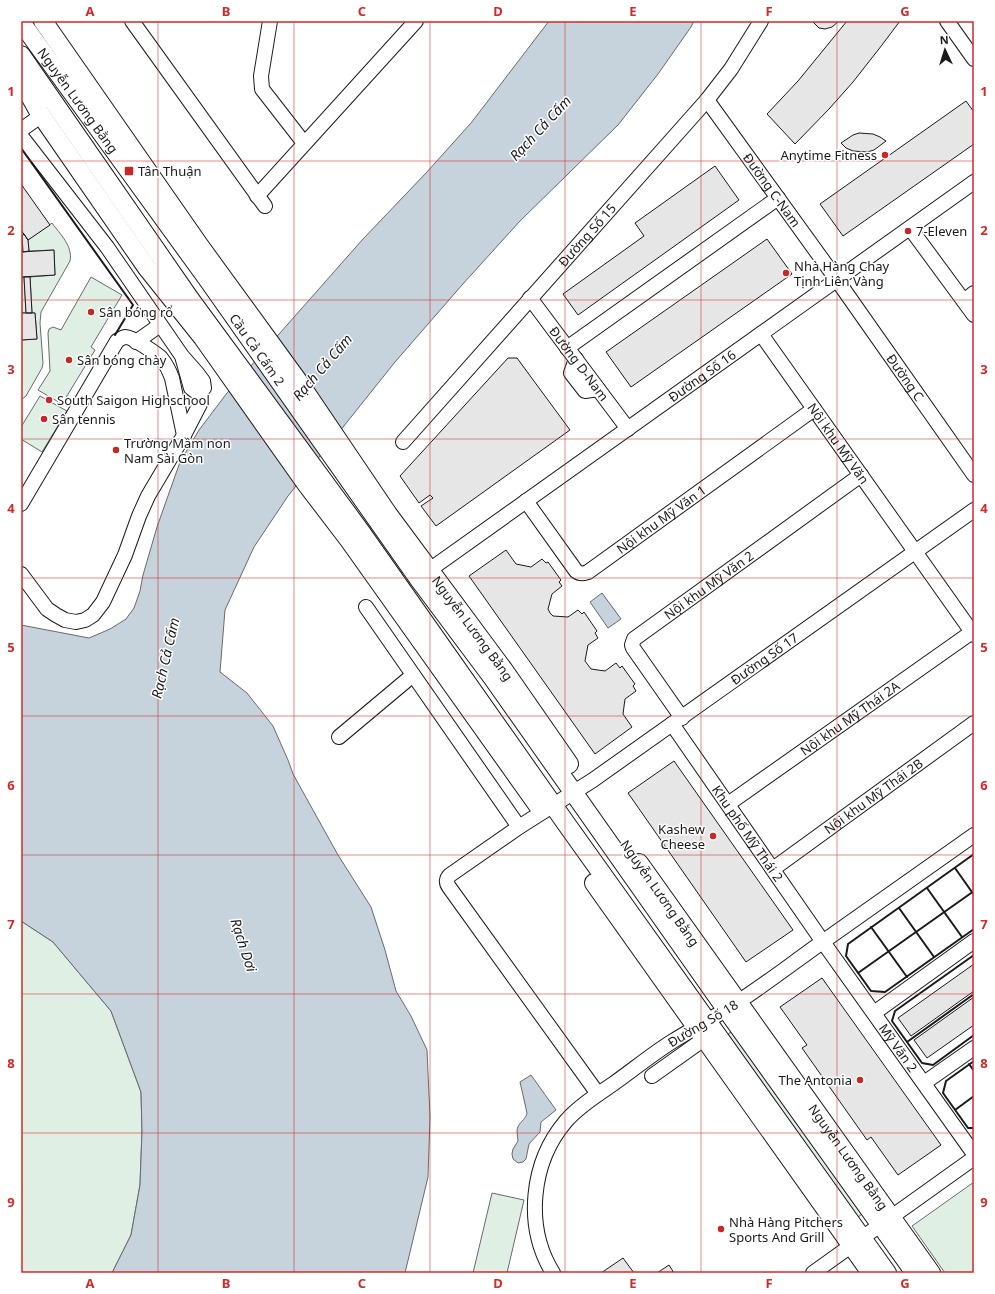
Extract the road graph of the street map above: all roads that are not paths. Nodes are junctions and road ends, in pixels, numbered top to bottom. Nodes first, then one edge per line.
1 (132, 21) edge
2 (270, 21) edge
3 (416, 21) edge
4 (761, 21) edge
5 (947, 21) edge
6 (45, 22) edge
7 (24, 31) edge
8 (21, 55) edge
9 (974, 59) edge
10 (21, 80) edge
11 (707, 100) junction
12 (42, 115) junction
13 (21, 130) edge
14 (21, 136) edge
15 (304, 143) junction
16 (974, 182) edge
17 (778, 198) junction
18 (910, 228) junction
19 (214, 277) junction
20 (837, 280) junction
21 (969, 297) edge
22 (530, 298) junction
23 (184, 303) junction
24 (974, 315) edge
25 (160, 325) junction
26 (761, 334) junction
27 (136, 342) junction
28 (567, 348) junction
29 (814, 409) junction
30 (628, 429) junction
31 (184, 435) junction
32 (403, 442) dead end
33 (974, 474) edge
34 (861, 475) junction
35 (526, 501) junction
36 (21, 504) edge
37 (974, 510) edge
38 (382, 517) joint
39 (915, 552) junction
40 (21, 574) edge
41 (424, 574) junction
42 (366, 606) dead end
43 (973, 633) edge
44 (413, 675) junction
45 (677, 721) junction
46 (974, 723) edge
47 (339, 736) dead end
48 (579, 790) junction
49 (728, 804) junction
50 (548, 809) junction
51 (519, 827) junction
52 (974, 835) edge
53 (773, 868) junction
54 (974, 941) edge
55 (823, 942) junction
56 (732, 1006) junction
57 (874, 1013) junction
58 (703, 1029) junction
59 (974, 1048) edge
60 (652, 1076) dead end
61 (924, 1084) junction
62 (598, 1094) junction
63 (974, 1154) edge
64 (974, 1158) edge
65 (886, 1221) junction
66 (857, 1242) junction
67 (553, 1273) edge
68 (813, 1273) edge
69 (871, 1273) edge
70 (887, 1273) edge
71 (915, 1273) edge
72 (931, 1273) edge

1 - 15 street
2 - 15 street
3 - 15 street
4 - 11 street, Đường Số 15
5 - 9 street
6 - 7 street
6 - 19 main road, Nguyễn Lương Bằng
7 - 19 main road, Nguyễn Lương Bằng
8 - 23 main road, Nguyễn Lương Bằng
10 - 12 main road
11 - 17 street, Đường C-Nam
11 - 22 street, Đường Số 15
12 - 13 street
12 - 23 main road
14 - 25 street
16 - 18 street, Đường Số 16
17 - 20 street, Đường C-Nam
17 - 28 street
18 - 20 street, Đường Số 16
18 - 21 street
19 - 38 main road, Cầu Cả Cấm 2
20 - 26 street, Đường Số 16
20 - 33 street, Đường C
21 - 24 street
22 - 28 street, Đường D-Nam
22 - 32 street, Đường Số 15
23 - 50 main road, Cầu Cả Cấm 2
25 - 27 street
25 - 31 street
26 - 29 street, Nội khu Mỹ Văn
26 - 30 street, Đường Số 16
27 - 31 street
27 - 36 street
28 - 30 street, Đường D-Nam
29 - 34 street, Nội khu Mỹ Văn
29 - 35 street, Nội khu Mỹ Văn 1
30 - 35 street, Đường Số 16
31 - 40 street
34 - 39 street, Nội khu Mỹ Văn
34 - 45 street, Nội khu Mỹ Văn 2
35 - 41 street, Đường Số 16
37 - 39 street, Đường Số 17
38 - 41 main road, Nguyễn Lương Bằng
39 - 43 street
39 - 45 street, Đường Số 17
41 - 48 main road, Nguyễn Lương Bằng
42 - 44 street
43 - 49 street, Nội khu Mỹ Thái 2A
44 - 47 street
44 - 51 street
45 - 48 street, Đường Số 17
45 - 49 street, Khu phố Mỹ Thái 2
46 - 53 street, Nội khu Mỹ Thái 2B
48 - 50 street, Đường Số 17
48 - 56 main road, Nguyễn Lương Bằng
49 - 53 street, Khu phố Mỹ Thái 2
50 - 51 street, Đường Số 17
50 - 58 main road
51 - 62 street, Đường Số 17
52 - 55 street, Đường Số 18
53 - 55 street, Khu phố Mỹ Thái 2
54 - 57 street
55 - 56 street, Đường Số 18
55 - 57 street, Mỹ Văn 2
56 - 58 street, Đường Số 18
56 - 65 main road, Nguyễn Lương Bằng
57 - 61 street, Mỹ Văn 2
58 - 60 street
58 - 62 street, Đường Số 18
58 - 66 main road
59 - 61 street
61 - 63 street, Mỹ Văn 2
62 - 67 street, Đường Số 18
64 - 65 street
65 - 66 street
65 - 71 main road, Nguyễn Lương Bằng
65 - 72 main road, Nguyễn Lương Bằng
66 - 68 street
66 - 69 main road
66 - 70 main road

